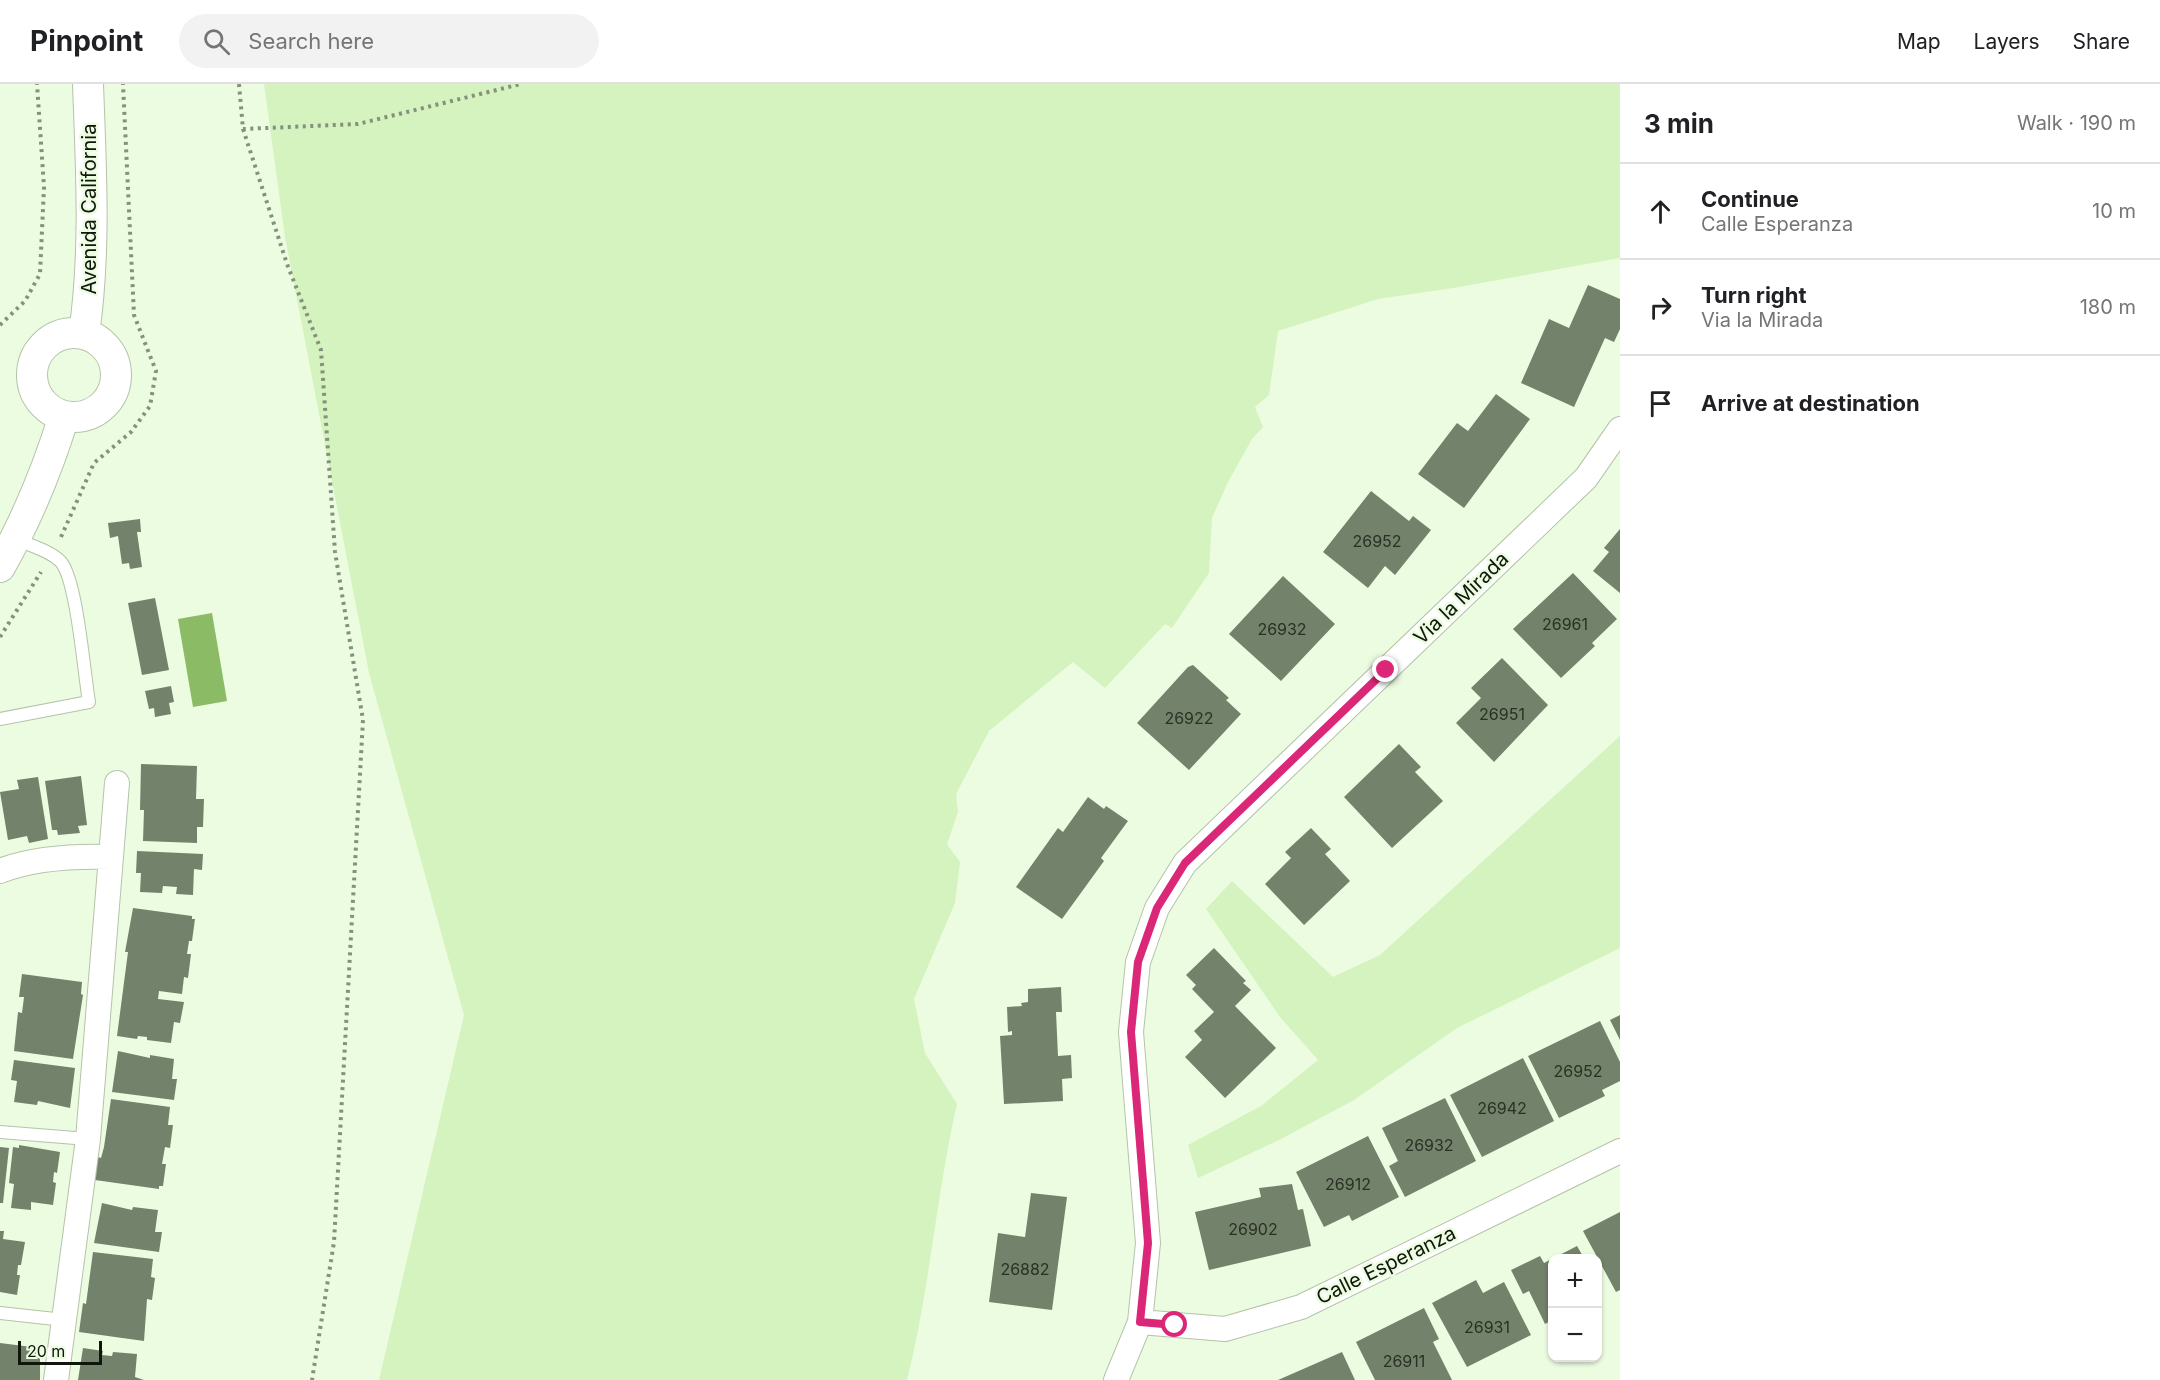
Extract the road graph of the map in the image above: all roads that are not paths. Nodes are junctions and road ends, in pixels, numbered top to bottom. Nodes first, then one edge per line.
1 (88, 84) edge
2 (84, 334) junction
3 (64, 416) junction
4 (1620, 429) edge
5 (15, 539) junction
6 (0, 567) edge
7 (0, 719) edge
8 (117, 783) dead end
9 (111, 857) junction
10 (0, 871) edge
11 (0, 1132) edge
12 (88, 1140) junction
13 (1620, 1151) edge
14 (0, 1313) edge
15 (64, 1320) junction
16 (1140, 1322) junction
17 (56, 1380) edge
18 (1116, 1380) edge

1 - 2 street, Avenida California
2 - 3 street
2 - 3 street
3 - 5 street
4 - 16 street, Via la Mirada
5 - 6 street
5 - 7 lane
8 - 9 street
9 - 10 street
9 - 12 street
11 - 12 lane
12 - 15 street
13 - 16 street, Calle Esperanza
14 - 15 lane
15 - 17 street
16 - 18 street, Via la Mirada

